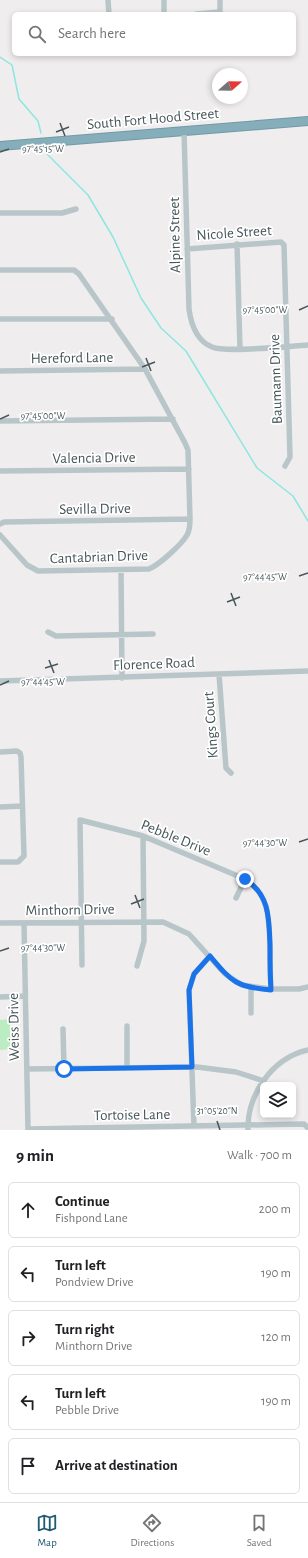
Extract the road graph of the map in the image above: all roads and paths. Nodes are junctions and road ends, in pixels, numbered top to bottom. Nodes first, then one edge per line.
1 (108, 0) edge
2 (164, 0) edge
3 (220, 0) edge
4 (109, 12) edge
5 (164, 12) edge
6 (220, 12) edge
7 (308, 121) edge
8 (184, 131) junction
9 (0, 146) edge
10 (76, 210) dead end
11 (0, 213) edge
12 (283, 243) joint
13 (237, 244) junction
14 (187, 249) junction
15 (0, 270) edge
16 (0, 319) edge
17 (112, 319) junction
18 (308, 345) edge
19 (287, 346) junction
20 (240, 349) junction
21 (145, 369) junction
22 (0, 371) edge
23 (173, 419) junction
24 (0, 421) edge
25 (285, 466) dead end
26 (189, 469) junction
27 (0, 471) edge
28 (190, 519) junction
29 (0, 524) edge
30 (0, 535) edge
31 (120, 570) junction
32 (48, 632) dead end
33 (153, 634) dead end
34 (121, 635) junction
35 (308, 671) edge
36 (219, 674) junction
37 (122, 678) junction
38 (0, 681) edge
39 (0, 752) edge
40 (231, 773) dead end
41 (22, 806) junction
42 (0, 807) edge
43 (143, 836) junction
44 (0, 862) edge
45 (245, 879) junction
46 (236, 898) dead end
47 (144, 921) junction
48 (81, 922) junction
49 (0, 923) edge
50 (24, 923) junction
51 (210, 956) junction
52 (82, 965) dead end
53 (137, 966) dead end
54 (308, 986) edge
55 (251, 988) junction
56 (271, 990) junction
57 (25, 996) junction
58 (0, 997) edge
59 (251, 1013) dead end
60 (126, 1026) dead end
61 (63, 1029) dead end
62 (308, 1050) edge
63 (192, 1067) junction
64 (127, 1068) junction
65 (27, 1069) junction
66 (64, 1069) junction
67 (264, 1081) junction
68 (190, 1127) edge
69 (308, 1127) edge
70 (248, 1128) edge
71 (28, 1129) edge
72 (65, 1129) edge
73 (126, 1129) edge

1 - 4 street
2 - 5 street
3 - 6 street
7 - 8 highway, South Fort Hood Street
8 - 9 highway, South Fort Hood Street
8 - 14 street, Alpine Street
10 - 11 street
12 - 13 street, Nicole Street
12 - 19 street, Baumann Drive
13 - 14 street, Nicole Street
13 - 20 street
14 - 20 street, Alpine Street
15 - 17 street, Cantabrian Drive
16 - 17 street
17 - 21 street, Cantabrian Drive
18 - 19 street
19 - 20 street
19 - 25 street, Baumann Drive
21 - 22 street, Hereford Lane
21 - 23 street, Cantabrian Drive
23 - 24 street
23 - 26 street, Cantabrian Drive
26 - 27 street, Valencia Drive
26 - 28 street, Cantabrian Drive
28 - 29 street, Sevilla Drive
28 - 31 street, Cantabrian Drive
30 - 31 street, Cantabrian Drive
31 - 34 street
32 - 34 street
33 - 34 street
34 - 37 street
35 - 36 street, Florence Road
36 - 37 street, Florence Road
36 - 40 street, Kings Court
37 - 38 street, Florence Road
39 - 41 street
41 - 42 street
41 - 44 street
43 - 45 street, Pebble Drive
43 - 47 street
43 - 48 street, Pebble Drive
45 - 46 street
45 - 56 street, Pebble Drive
47 - 48 street, Minthorn Drive
47 - 51 street, Minthorn Drive
47 - 53 street
48 - 50 street, Minthorn Drive
48 - 52 street
49 - 50 street, Minthorn Drive
50 - 57 street, Weiss Drive
51 - 55 street, Minthorn Drive
51 - 63 street
54 - 56 street, Minthorn Drive
55 - 56 street, Minthorn Drive
55 - 59 street
57 - 58 street
57 - 65 street, Weiss Drive
60 - 64 street
61 - 66 street
62 - 67 street
63 - 64 street
63 - 67 street
63 - 68 street
64 - 66 street
65 - 66 street
65 - 71 street, Weiss Drive
67 - 70 street
68 - 70 street, Tortoise Lane
68 - 73 street, Tortoise Lane
69 - 70 street, Tortoise Lane
71 - 72 street, Tortoise Lane
72 - 73 street, Tortoise Lane

